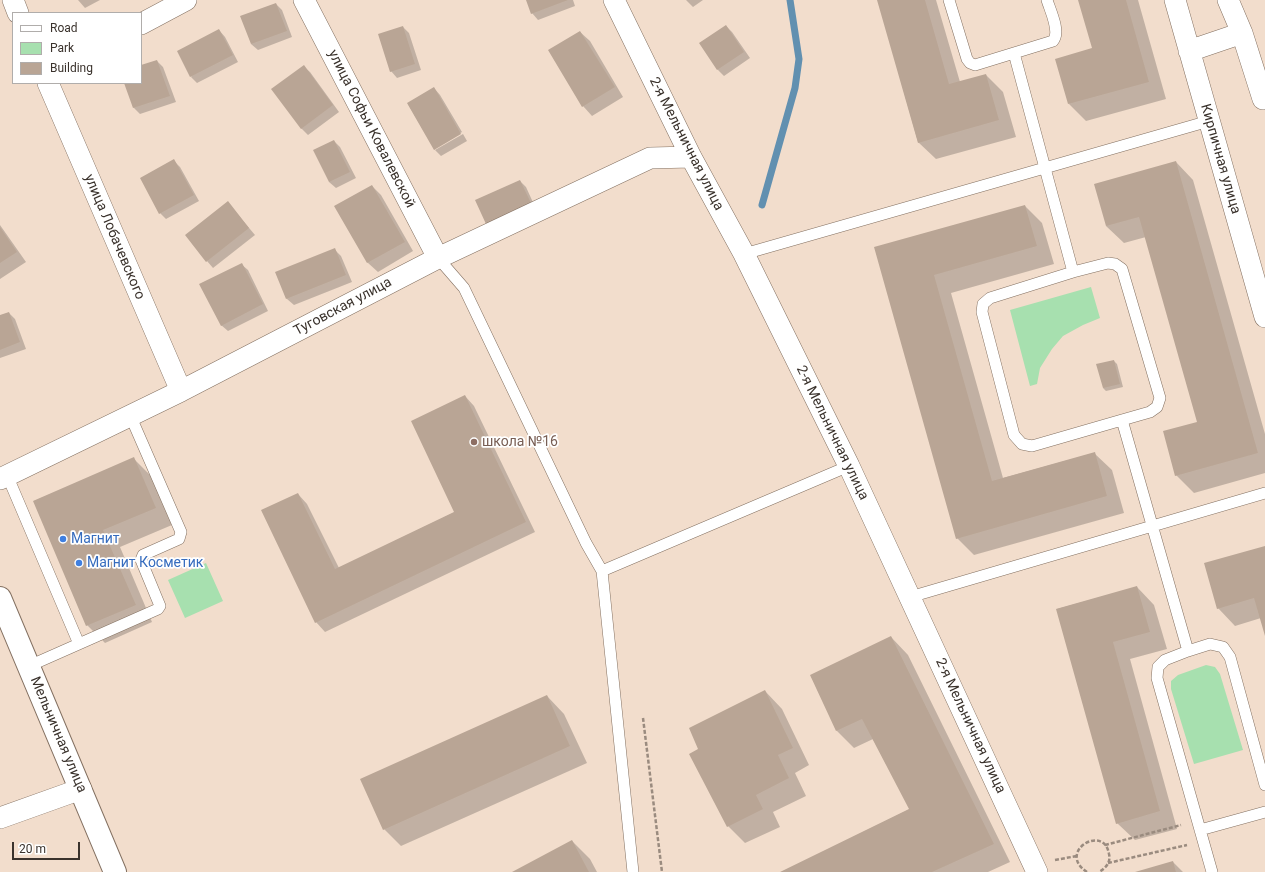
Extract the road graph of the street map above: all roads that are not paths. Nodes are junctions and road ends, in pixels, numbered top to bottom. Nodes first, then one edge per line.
1 (13, 0) edge
2 (186, 0) edge
3 (304, 0) edge
4 (614, 0) edge
5 (949, 0) edge
6 (1047, 0) edge
7 (1175, 0) edge
8 (1228, 0) edge
9 (18, 12) edge
10 (142, 23) edge
11 (1242, 34) junction
12 (1189, 50) junction
13 (1014, 52) junction
14 (48, 84) edge
15 (1265, 98) edge
16 (1209, 121) junction
17 (691, 157) junction
18 (1046, 168) junction
19 (744, 254) junction
20 (438, 258) junction
21 (1073, 272) junction
22 (1265, 317) edge
23 (181, 391) junction
24 (130, 415) junction
25 (1122, 420) junction
26 (850, 466) junction
27 (4, 477) edge
28 (1265, 493) edge
29 (1153, 526) junction
30 (602, 571) junction
31 (910, 597) junction
32 (0, 598) edge
33 (79, 644) junction
34 (1188, 651) junction
35 (29, 666) junction
36 (1265, 785) edge
37 (81, 790) junction
38 (1265, 812) edge
39 (0, 818) edge
40 (1200, 831) junction
41 (115, 872) edge
42 (633, 872) edge
43 (1037, 872) edge
44 (1212, 872) edge

1 - 9 street
2 - 10 street
3 - 20 street, улица Софьи Ковалевской
4 - 17 street, 2-я Мельничная улица
5 - 13 lane
6 - 13 lane
7 - 12 street, Кирпичная улица
8 - 11 street
11 - 12 street
11 - 15 street
12 - 16 street, Кирпичная улица
13 - 18 lane
14 - 23 street, улица Лобачевского
16 - 18 lane
16 - 22 street, Кирпичная улица
17 - 19 street, 2-я Мельничная улица
17 - 20 street, Туговская улица
18 - 19 lane
18 - 21 lane
19 - 26 street, 2-я Мельничная улица
20 - 23 street, Туговская улица
20 - 30 lane
21 - 25 lane
21 - 25 lane
23 - 24 street, Туговская улица
24 - 27 street, Туговская улица
24 - 33 lane
25 - 29 lane
26 - 30 lane
26 - 31 street, 2-я Мельничная улица
27 - 33 lane
28 - 29 lane
29 - 31 lane
29 - 34 lane
30 - 42 lane
31 - 43 street, 2-я Мельничная улица
32 - 35 street, Мельничная улица
33 - 35 lane
34 - 36 lane
34 - 40 lane
35 - 37 street, Мельничная улица
37 - 39 street
37 - 41 street, Мельничная улица
38 - 40 lane
40 - 44 lane

